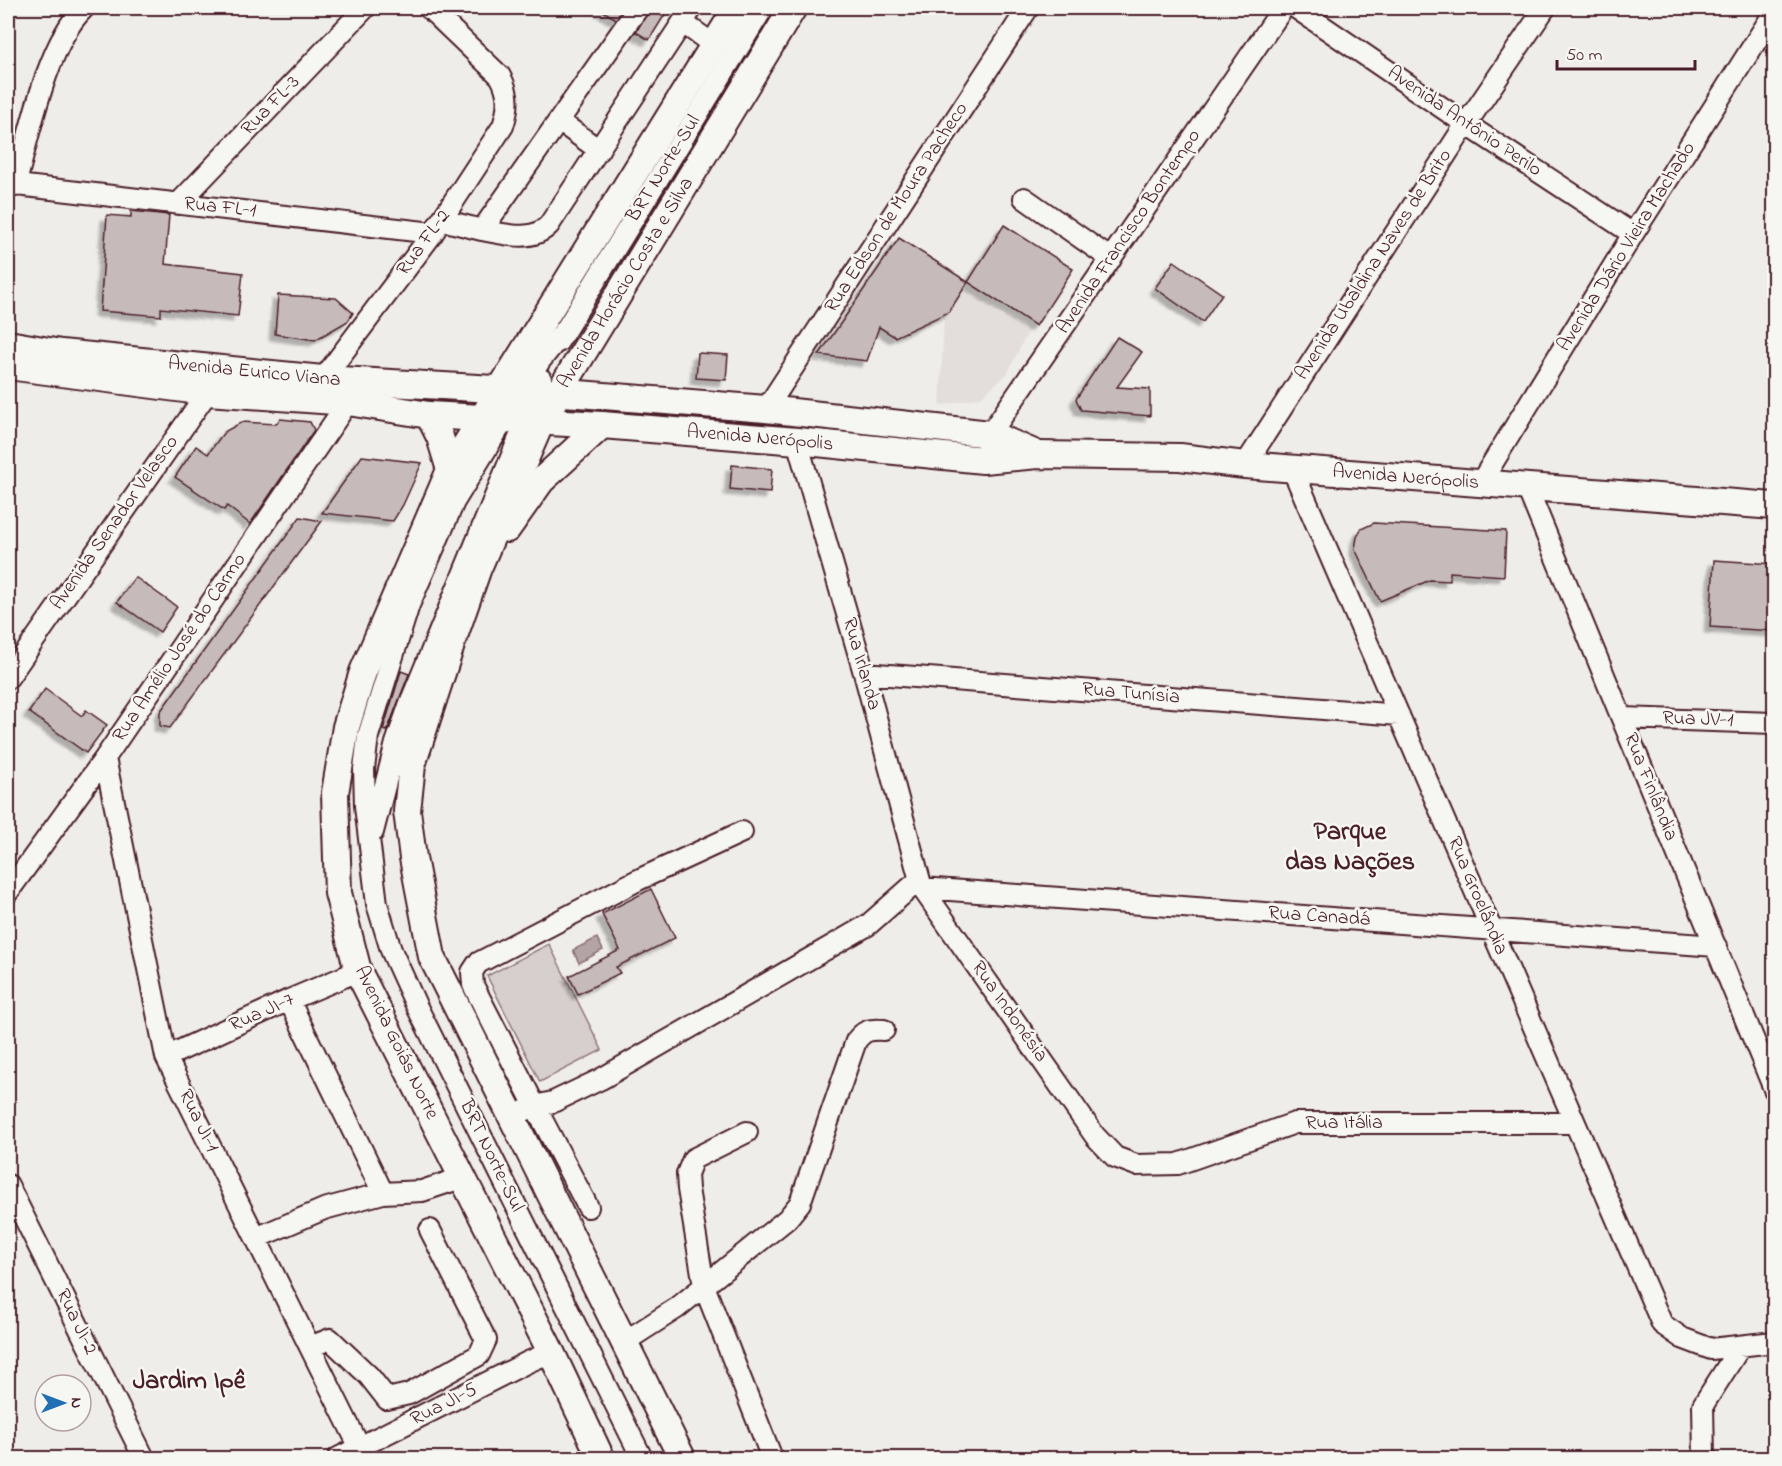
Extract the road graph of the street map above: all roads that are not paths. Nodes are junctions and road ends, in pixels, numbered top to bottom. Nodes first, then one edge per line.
1 (84, 8) edge
2 (365, 8) edge
3 (429, 8) edge
4 (638, 8) edge
5 (737, 8) edge
6 (763, 8) edge
7 (792, 8) edge
8 (1028, 8) edge
9 (1282, 8) edge
10 (1296, 8) edge
11 (1545, 8) edge
12 (1774, 13) edge
13 (688, 15) edge
14 (714, 45) junction
15 (559, 121) junction
16 (1466, 124) junction
17 (599, 150) junction
18 (11, 185) edge
19 (1024, 198) dead end
20 (178, 204) junction
21 (437, 226) junction
22 (482, 230) junction
23 (1633, 234) junction
24 (1111, 258) junction
25 (8, 344) edge
26 (525, 347) junction
27 (8, 366) edge
28 (224, 369) junction
29 (323, 379) junction
30 (462, 389) junction
31 (207, 392) junction
32 (528, 392) junction
33 (348, 402) junction
34 (766, 409) junction
35 (429, 415) junction
36 (514, 420) junction
37 (602, 425) junction
38 (990, 434) junction
39 (797, 441) junction
40 (1038, 455) junction
41 (983, 460) junction
42 (1245, 465) junction
43 (1292, 468) junction
44 (450, 470) junction
45 (1481, 482) junction
46 (1526, 485) junction
47 (1774, 506) edge
48 (478, 568) junction
49 (864, 673) junction
50 (8, 678) edge
51 (1399, 715) junction
52 (1622, 718) junction
53 (1774, 723) edge
54 (105, 758) junction
55 (742, 832) dead end
56 (369, 843) junction
57 (921, 884) junction
58 (8, 892) edge
59 (1491, 929) junction
60 (1716, 946) junction
61 (358, 971) junction
62 (289, 1000) junction
63 (884, 1030) dead end
64 (166, 1057) junction
65 (1774, 1089) edge
66 (535, 1106) junction
67 (512, 1117) junction
68 (1575, 1123) junction
69 (747, 1132) dead end
70 (1095, 1136) joint
71 (461, 1178) junction
72 (8, 1185) edge
73 (383, 1193) junction
74 (588, 1207) dead end
75 (430, 1230) dead end
76 (256, 1238) junction
77 (704, 1286) junction
78 (624, 1342) junction
79 (1774, 1342) edge
80 (310, 1347) junction
81 (1740, 1347) junction
82 (551, 1352) junction
83 (363, 1453) edge
84 (144, 1458) edge
85 (338, 1458) edge
86 (601, 1458) edge
87 (642, 1458) edge
88 (682, 1458) edge
89 (772, 1458) edge
90 (1704, 1458) edge

1 - 18 street
2 - 20 street, Rua FL-3
3 - 21 street, Rua FL-2
4 - 15 street
5 - 14 main road, Avenida Horácio Costa e Silva
6 - 32 street, BRT Norte-Sul
7 - 32 main road, Avenida Horácio Costa e Silva
8 - 34 street, Rua Edson de Moura Pacheco
9 - 24 street, Avenida Francisco Bontempo
10 - 16 street, Avenida Antônio Perilo
11 - 16 street, Avenida Ubaldina Naves de Brito
12 - 23 street, Avenida Dário Vieira Machado
13 - 14 street
13 - 17 street, Rua FL-1
14 - 26 main road, Avenida Horácio Costa e Silva
15 - 17 street
15 - 22 street
16 - 23 street, Avenida Antônio Perilo
16 - 42 street, Avenida Ubaldina Naves de Brito
17 - 22 street, Rua FL-1
18 - 20 street, Rua FL-1
19 - 24 street
20 - 21 street, Rua FL-1
21 - 22 street, Rua FL-1
21 - 29 street, Rua FL-2
23 - 45 street, Avenida Dário Vieira Machado
24 - 38 street, Avenida Francisco Bontempo
25 - 28 main road, Avenida Eurico Viana
26 - 30 main road
26 - 32 main road, Avenida Horácio Costa e Silva
27 - 31 main road, Avenida Eurico Viana
28 - 29 main road, Avenida Eurico Viana
28 - 31 street, Avenida Senador Velasco
29 - 30 main road, Avenida Eurico Viana
30 - 32 main road, Avenida Eurico Viana
31 - 33 main road, Avenida Eurico Viana
31 - 50 street, Avenida Senador Velasco
32 - 34 main road, Avenida Nerópolis
32 - 36 main road, Avenida Horácio Costa e Silva
32 - 36 main road, Avenida Horácio Costa e Silva
33 - 35 main road, Avenida Eurico Viana
33 - 54 street, Rua Amélio José do Carmo
34 - 38 main road, Avenida Nerópolis
35 - 36 main road, Avenida Eurico Viana
35 - 44 main road
36 - 37 main road, Avenida Nerópolis
36 - 44 main road, Avenida Horácio Costa e Silva
36 - 48 main road, Avenida Horácio Costa e Silva
36 - 56 street
36 - 56 street, BRT Norte-Sul
37 - 39 main road, Avenida Nerópolis
37 - 48 main road
38 - 40 main road, Avenida Nerópolis
38 - 41 street, Avenida Francisco Bontempo
39 - 41 main road, Avenida Nerópolis
39 - 49 street, Rua Irlanda
40 - 41 main road, Avenida Nerópolis
40 - 42 main road, Avenida Nerópolis
42 - 43 main road, Avenida Nerópolis
43 - 45 main road, Avenida Nerópolis
43 - 51 street, Rua Groelândia
44 - 61 main road, Avenida Goiás Norte
45 - 46 main road, Avenida Nerópolis
46 - 47 main road, Avenida Nerópolis
46 - 52 street, Rua Finlândia
48 - 67 main road
49 - 51 street, Rua Tunísia
49 - 57 street, Rua Irlanda
51 - 59 street, Rua Groelândia
52 - 53 street, Rua JV-1
52 - 60 street, Rua Finlândia
54 - 58 street, Rua Amélio José do Carmo
54 - 64 street, Rua JI-1
55 - 66 street
56 - 87 street, BRT Norte-Sul
57 - 59 street, Rua Canadá
57 - 66 street
57 - 70 street, Rua Indonésia
59 - 60 street, Rua Canadá
59 - 68 street, Rua Groelândia
60 - 65 street, Rua Finlândia
61 - 62 street, Rua JI-7
61 - 71 main road, Avenida Goiás Norte
62 - 64 street, Rua JI-7
62 - 73 street
63 - 77 street
64 - 76 street, Rua JI-1
66 - 67 street
66 - 74 street
67 - 78 main road
68 - 70 street, Rua Itália
68 - 81 street, Rua Groelândia
69 - 77 street
71 - 73 street
71 - 82 main road, Avenida Goiás Norte
72 - 84 street, Rua JI-2
73 - 76 street
75 - 80 street
76 - 80 street, Rua JI-1
77 - 78 street
77 - 89 street
78 - 88 main road
79 - 81 street
80 - 83 street, Rua JI-1
81 - 90 street
82 - 83 street, Rua JI-5
82 - 86 main road, Avenida Goiás Norte
83 - 85 street, Rua JI-5

